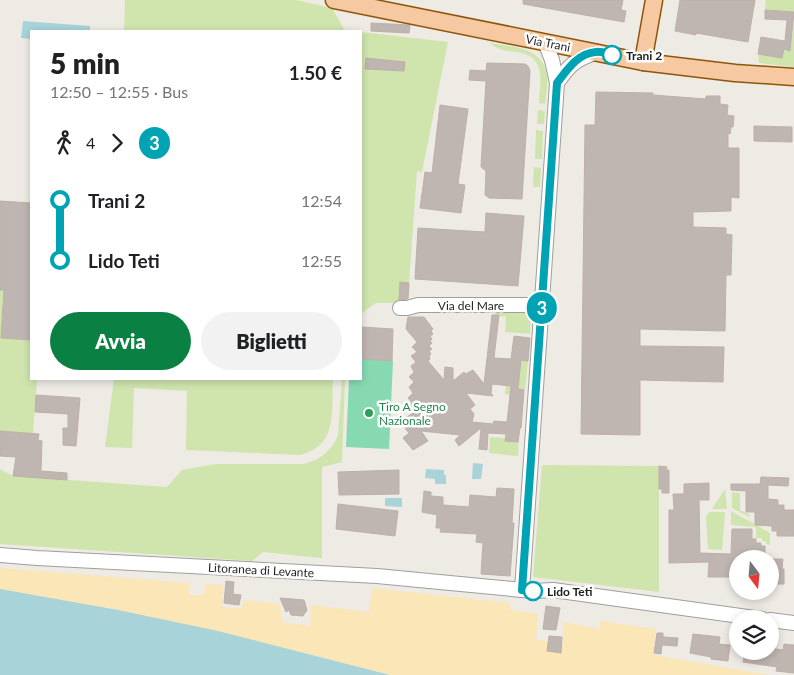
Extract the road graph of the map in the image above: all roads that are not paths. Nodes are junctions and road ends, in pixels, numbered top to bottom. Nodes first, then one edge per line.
1 (334, 0) edge
2 (654, 0) edge
3 (545, 42) junction
4 (597, 52) junction
5 (643, 62) junction
6 (794, 77) edge
7 (557, 83) junction
8 (542, 305) junction
9 (400, 308) dead end
10 (0, 555) edge
11 (527, 590) junction
12 (693, 613) junction
13 (729, 616) edge
14 (779, 621) edge
15 (729, 622) edge
16 (794, 623) edge
17 (779, 629) edge
18 (794, 631) edge

1 - 3 main road, Via Trani
2 - 5 main road
3 - 4 main road, Via Trani
3 - 7 street
4 - 5 main road, Via Trani
4 - 7 street
5 - 6 main road, Via Trani
7 - 8 street
8 - 9 street, Via del Mare
8 - 11 street
10 - 11 street, Litoranea di Levante
11 - 12 street, Litoranea di Levante
12 - 13 street
12 - 15 street
14 - 16 street
17 - 18 street

